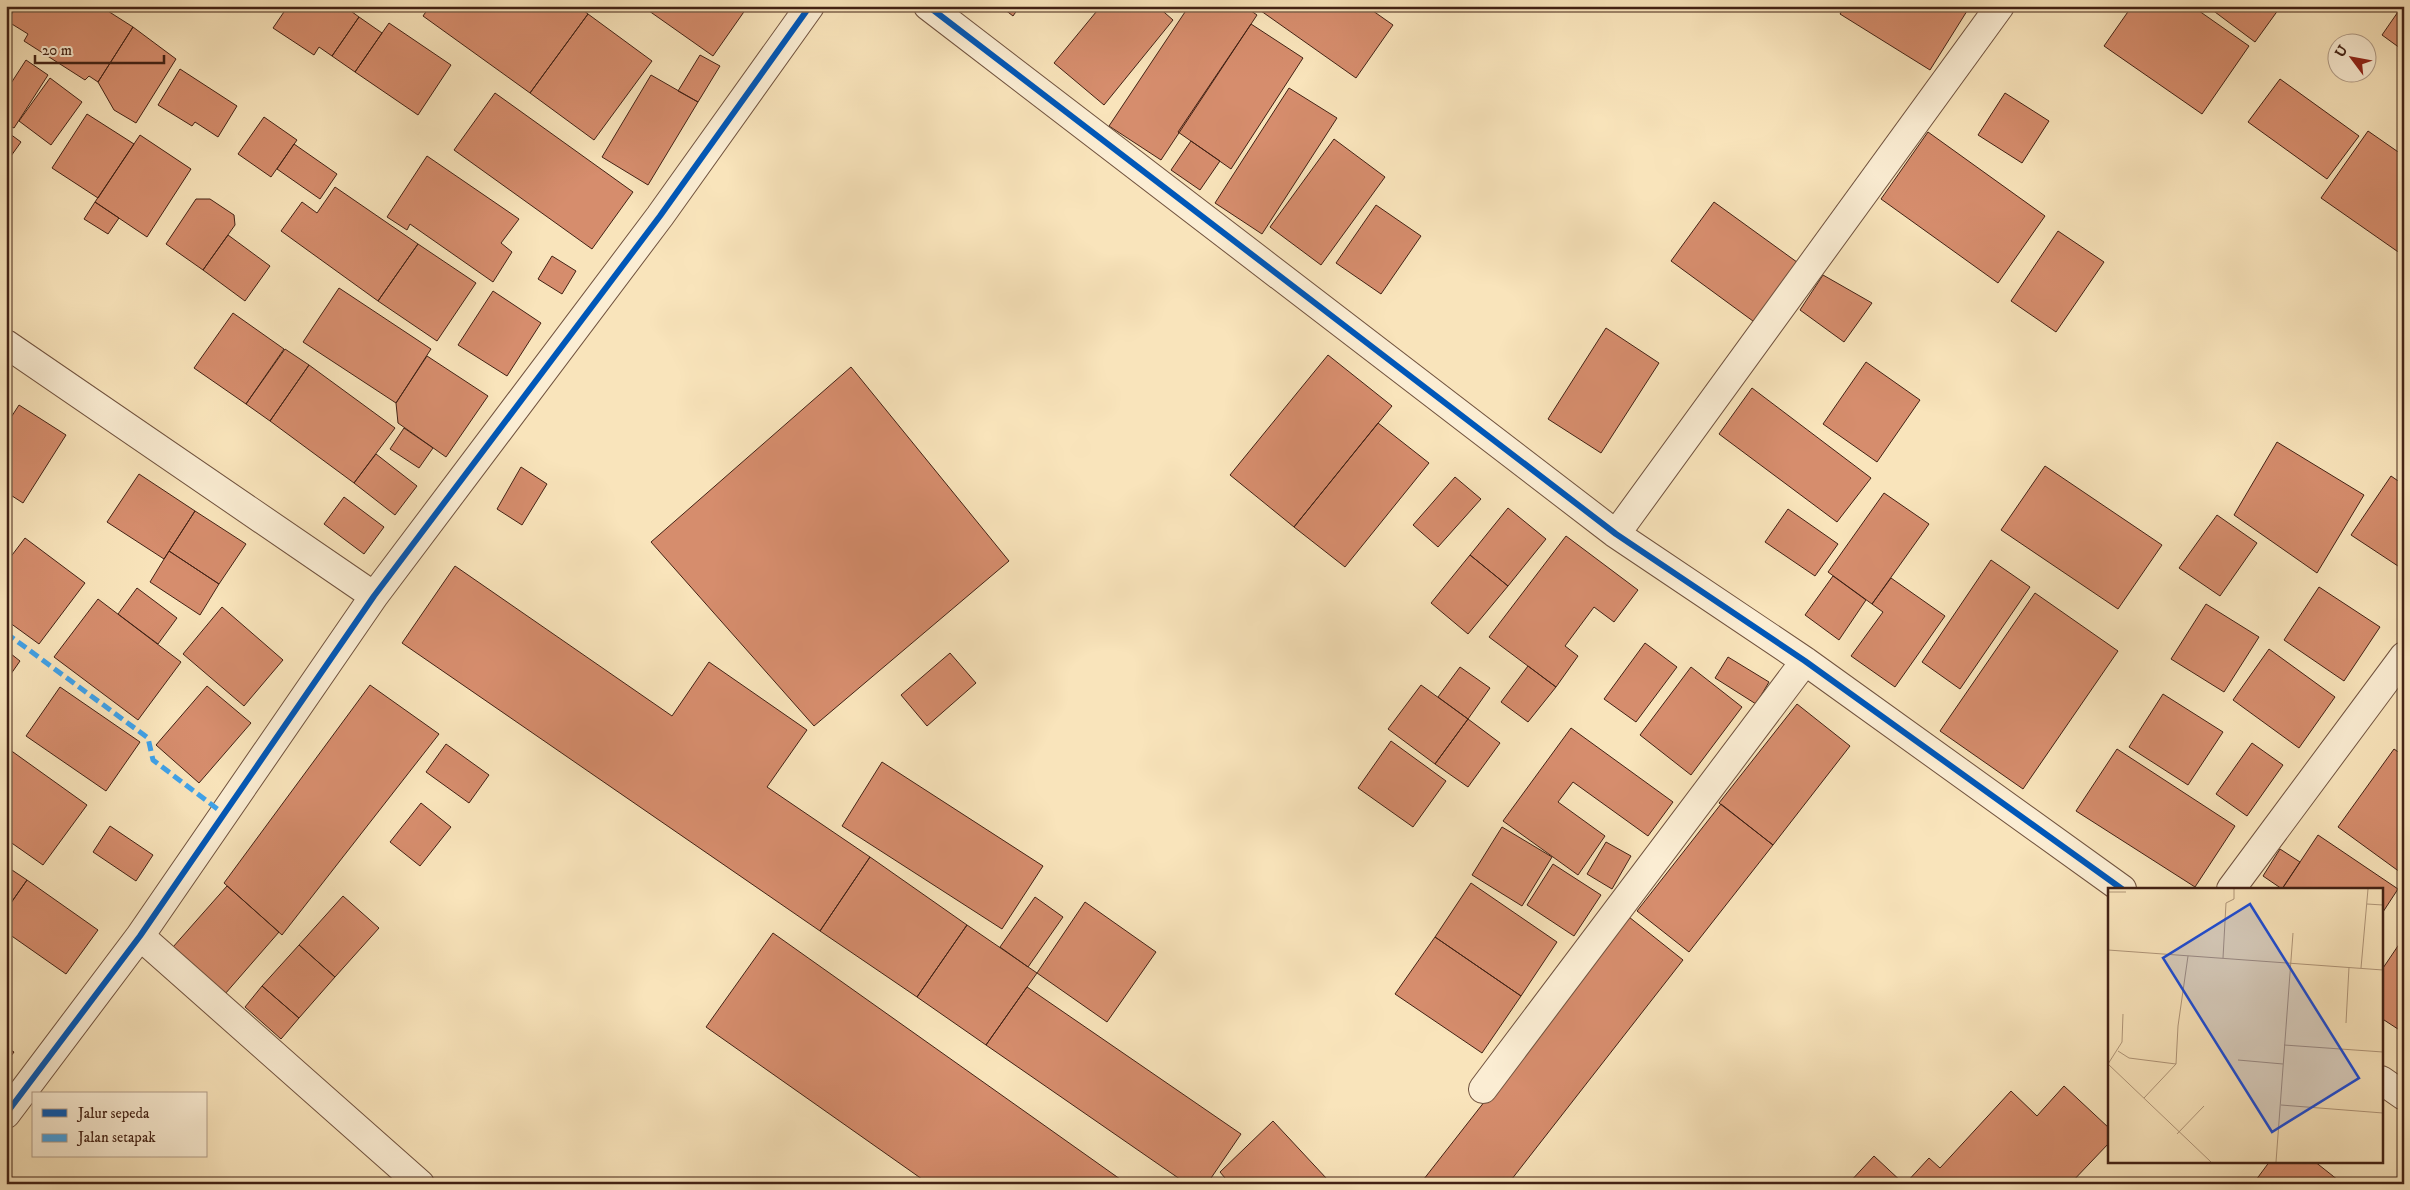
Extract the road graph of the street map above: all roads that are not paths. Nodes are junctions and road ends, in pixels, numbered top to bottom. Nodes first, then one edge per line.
1 (810, 6) edge
2 (928, 6) edge
3 (2000, 6) edge
4 (6, 344) edge
5 (1616, 534) junction
6 (374, 596) junction
7 (2404, 656) edge
8 (1805, 660) junction
9 (2121, 888) edge
10 (2231, 888) edge
11 (140, 936) junction
12 (2382, 1081) edge
13 (1483, 1088) dead end
14 (2404, 1096) edge
15 (6, 1114) edge
16 (420, 1184) edge

1 - 6 street
2 - 5 street
3 - 5 street
4 - 6 street
5 - 8 street
6 - 11 street
7 - 10 street
8 - 9 street
8 - 13 street
11 - 15 street
11 - 16 street
12 - 14 street

